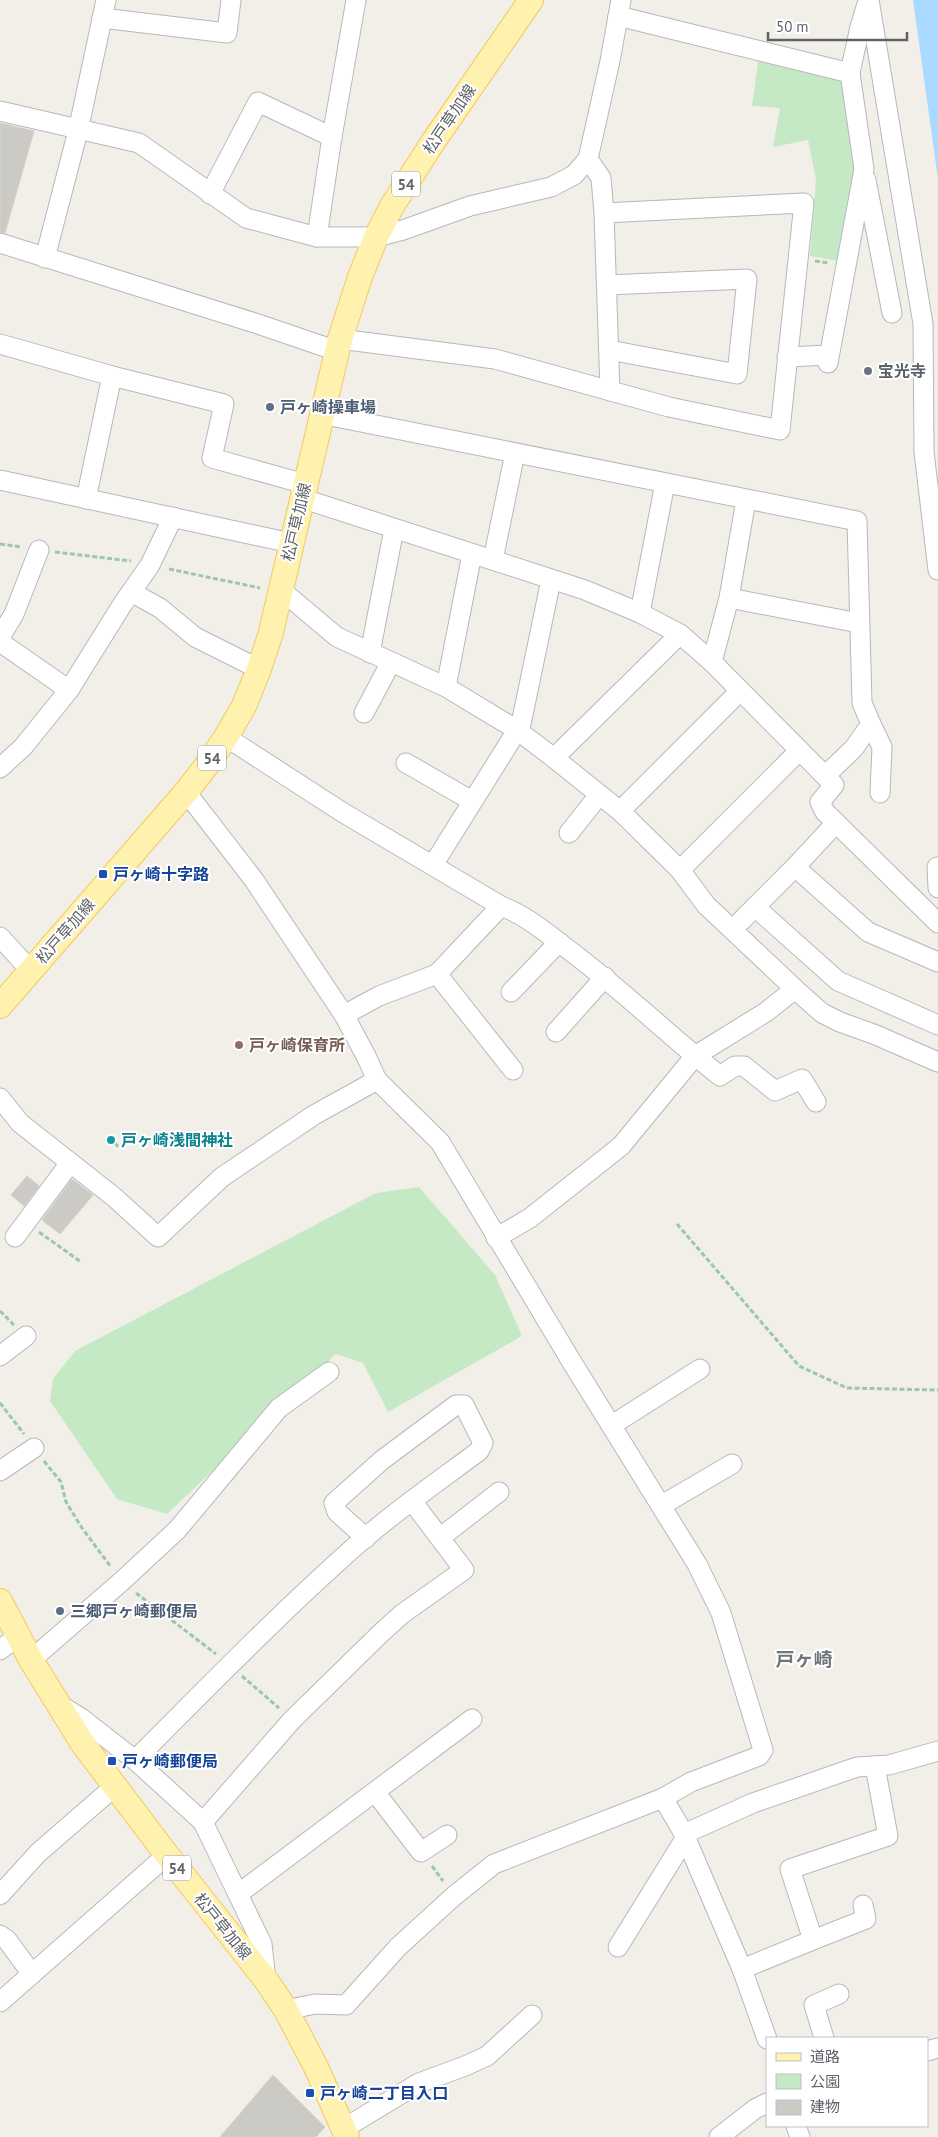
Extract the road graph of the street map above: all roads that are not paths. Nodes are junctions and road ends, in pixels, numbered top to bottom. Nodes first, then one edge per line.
1 (231, 0) edge
2 (356, 0) edge
3 (531, 0) edge
4 (869, 0) edge
5 (620, 8) edge
6 (104, 9) edge
7 (850, 73) junction
8 (0, 111) edge
9 (78, 131) junction
10 (332, 137) junction
11 (588, 158) junction
12 (864, 169) junction
13 (210, 194) junction
14 (604, 213) junction
15 (317, 237) junction
16 (376, 237) junction
17 (0, 243) edge
18 (45, 258) junction
19 (607, 285) junction
20 (892, 314) dead end
21 (0, 344) edge
22 (338, 345) junction
23 (610, 350) junction
24 (787, 357) junction
25 (112, 376) junction
26 (610, 391) junction
27 (321, 414) junction
28 (515, 452) junction
29 (0, 480) edge
30 (666, 483) junction
31 (303, 491) junction
32 (86, 499) junction
33 (746, 500) junction
34 (174, 517) junction
35 (394, 529) junction
36 (291, 543) junction
37 (39, 550) dead end
38 (472, 554) junction
39 (493, 560) junction
40 (938, 570) edge
41 (552, 580) junction
42 (281, 590) junction
43 (131, 592) junction
44 (729, 598) junction
45 (640, 614) junction
46 (859, 623) junction
47 (680, 634) junction
48 (0, 637) edge
49 (0, 642) edge
50 (370, 653) junction
51 (391, 662) junction
52 (712, 662) junction
53 (260, 669) junction
54 (446, 688) junction
55 (69, 690) junction
56 (740, 691) junction
57 (364, 713) dead end
58 (871, 724) junction
59 (517, 730) junction
60 (226, 737) junction
61 (799, 751) junction
62 (554, 758) junction
63 (406, 763) dead end
64 (0, 768) edge
65 (826, 775) junction
66 (186, 792) junction
67 (880, 793) dead end
68 (599, 795) junction
69 (472, 801) junction
70 (620, 811) junction
71 (836, 823) junction
72 (569, 833) dead end
73 (433, 865) junction
74 (796, 867) junction
75 (937, 867) dead end
76 (680, 870) junction
77 (938, 888) edge
78 (501, 906) junction
79 (755, 906) junction
80 (741, 921) dead end
81 (938, 923) edge
82 (0, 938) edge
83 (559, 942) junction
84 (938, 962) edge
85 (31, 971) junction
86 (437, 974) junction
87 (605, 976) junction
88 (795, 989) junction
89 (511, 992) dead end
90 (0, 1006) edge
91 (344, 1015) junction
92 (938, 1025) edge
93 (556, 1032) dead end
94 (695, 1056) junction
95 (938, 1062) edge
96 (513, 1070) dead end
97 (377, 1080) junction
98 (0, 1098) edge
99 (816, 1102) dead end
100 (70, 1163) junction
101 (21, 1230) road end
102 (496, 1238) junction
103 (26, 1336) dead end
104 (0, 1356) edge
105 (700, 1369) dead end
106 (329, 1372) dead end
107 (612, 1425) junction
108 (34, 1448) dead end
109 (732, 1464) dead end
110 (0, 1471) edge
111 (499, 1492) dead end
112 (412, 1501) junction
113 (662, 1506) junction
114 (441, 1537) junction
115 (366, 1538) junction
116 (0, 1601) edge
117 (9, 1643) edge
118 (31, 1660) junction
119 (57, 1703) junction
120 (472, 1719) dead end
121 (938, 1752) edge
122 (135, 1760) junction
123 (875, 1766) junction
124 (114, 1787) junction
125 (375, 1792) junction
126 (663, 1798) junction
127 (203, 1822) junction
128 (447, 1835) dead end
129 (685, 1836) junction
130 (167, 1856) junction
131 (238, 1894) junction
132 (0, 1895) edge
133 (862, 1905) dead end
134 (0, 1935) edge
135 (813, 1940) junction
136 (618, 1947) dead end
137 (742, 1968) junction
138 (32, 1974) junction
139 (266, 1980) junction
140 (839, 1994) dead end
141 (0, 2002) edge
142 (286, 2010) junction
143 (532, 2015) dead end
144 (766, 2037) edge
145 (824, 2037) edge
146 (766, 2104) edge
147 (345, 2133) edge
148 (719, 2137) edge

1 - 6 street
2 - 10 street
3 - 16 main road, 松戸草加線 / 54
4 - 7 street
4 - 40 street
5 - 7 street
5 - 11 street
6 - 9 street
7 - 12 street
8 - 9 street
9 - 13 street
9 - 18 street
10 - 13 street
10 - 15 street
11 - 14 street
11 - 16 street
12 - 20 street
12 - 24 street
13 - 15 street
14 - 19 street
14 - 24 street
15 - 16 street
16 - 22 main road, 松戸草加線 / 54
17 - 18 street
18 - 22 street
19 - 23 street
19 - 23 street
21 - 25 street
22 - 26 street
22 - 27 main road, 松戸草加線 / 54
23 - 26 street
24 - 26 street
25 - 31 street
25 - 32 street
27 - 28 street
27 - 31 main road, 松戸草加線 / 54
28 - 30 street
28 - 39 street
29 - 32 street
30 - 33 street
30 - 45 street
31 - 35 street
31 - 36 main road, 松戸草加線 / 54
32 - 34 street
33 - 44 street
33 - 46 street
34 - 36 street
34 - 43 street
35 - 38 street
35 - 50 street
36 - 42 main road, 松戸草加線 / 54
37 - 48 street
38 - 39 street
38 - 54 street
39 - 41 street
41 - 45 street
41 - 59 street
42 - 50 street
42 - 53 main road, 松戸草加線 / 54
43 - 53 street
43 - 55 street
44 - 46 street
44 - 52 street
45 - 47 street
46 - 58 street
47 - 52 street
47 - 62 street
49 - 55 street
50 - 51 street
51 - 54 street
51 - 57 street
52 - 56 street
53 - 60 main road, 松戸草加線 / 54
54 - 59 street
55 - 64 street
56 - 61 street
56 - 70 street
58 - 65 street
58 - 67 street
59 - 62 street
59 - 69 street
60 - 66 main road, 松戸草加線 / 54
60 - 73 street
61 - 65 street
61 - 76 street
62 - 68 street
63 - 69 street
65 - 71 street
66 - 85 main road, 松戸草加線 / 54
66 - 91 street
68 - 70 street
68 - 72 street
69 - 73 street
70 - 76 street
71 - 74 street
71 - 81 street
73 - 78 street
74 - 79 street
74 - 84 street
75 - 77 street
76 - 88 street
78 - 83 street
78 - 86 street
79 - 80 street
79 - 92 street
82 - 85 street
83 - 87 street
83 - 89 street
85 - 90 main road, 松戸草加線 / 54
86 - 91 street
86 - 96 street
87 - 93 street
87 - 94 street
88 - 94 street
88 - 95 street
91 - 97 street
94 - 99 street
94 - 102 street
97 - 100 street
97 - 102 street
98 - 100 street
100 - 101 street
102 - 107 street
103 - 104 street
105 - 107 street
106 - 118 street
107 - 113 street
108 - 110 street
109 - 113 street
111 - 114 street
112 - 114 street
112 - 115 street
112 - 115 street
113 - 126 street
114 - 127 street
115 - 122 street
116 - 117 main road, 松戸草加線 / 54
117 - 118 main road, 松戸草加線 / 54
118 - 119 main road, 松戸草加線 / 54
119 - 122 street
119 - 124 main road, 松戸草加線 / 54
120 - 125 street
121 - 123 street
122 - 127 street
123 - 129 street
123 - 135 street
124 - 130 main road, 松戸草加線 / 54
124 - 132 street
125 - 128 street
125 - 131 street
126 - 129 street
126 - 142 street
127 - 131 street
129 - 136 street
129 - 137 street
130 - 138 street
130 - 139 main road, 松戸草加線 / 54
131 - 139 street
133 - 135 street
134 - 138 street
135 - 137 street
137 - 144 street
138 - 141 street
139 - 142 main road, 松戸草加線 / 54
140 - 145 street
142 - 147 main road, 松戸草加線 / 54
143 - 147 street
146 - 148 street

